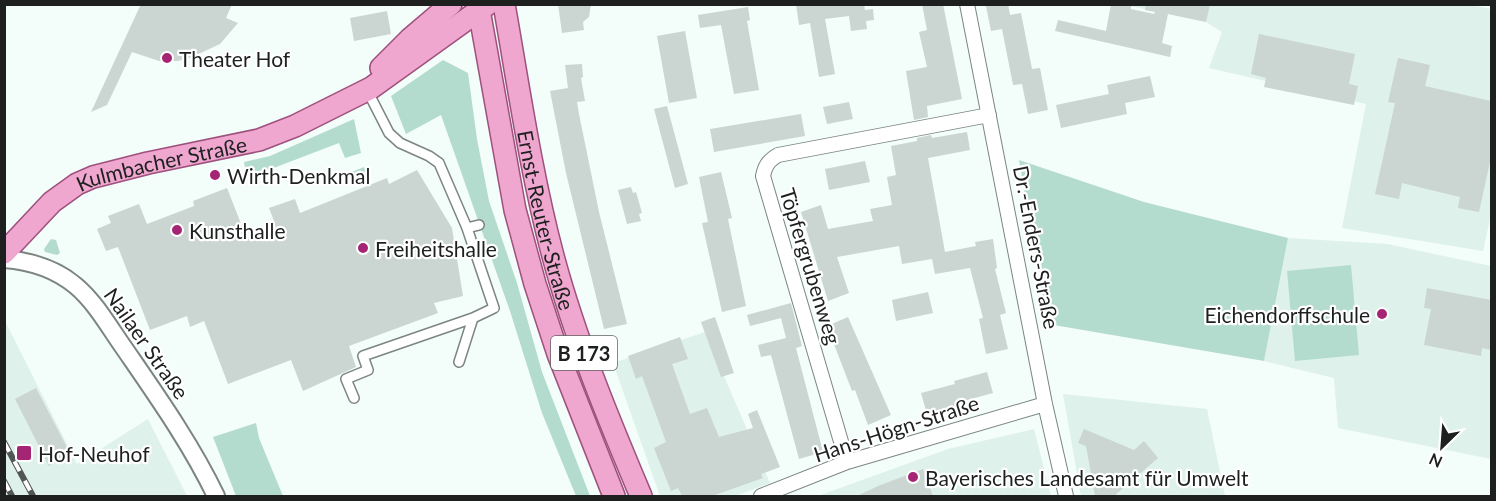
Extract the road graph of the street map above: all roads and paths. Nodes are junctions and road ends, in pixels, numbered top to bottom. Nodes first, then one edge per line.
1 (451, 4) edge
2 (504, 4) edge
3 (967, 4) edge
4 (482, 6) edge
5 (367, 90) junction
6 (337, 106) junction
7 (989, 115) junction
8 (479, 225) dead end
9 (467, 228) junction
10 (4, 253) edge
11 (4, 259) edge
12 (473, 318) junction
13 (459, 362) dead end
14 (354, 398) dead end
15 (1046, 404) junction
16 (847, 462) junction
17 (216, 496) edge
18 (614, 496) edge
19 (641, 496) edge
20 (761, 496) edge
21 (1066, 496) edge

1 - 6 main road, Kulmbacher Straße
2 - 19 main road, Ernst-Reuter-Straße / B 173
3 - 7 street, Dr.-Enders-Straße
4 - 5 main road, Kulmbacher Straße
4 - 18 main road, Ernst-Reuter-Straße / B 173
5 - 6 main road, Kulmbacher Straße
5 - 9 street
6 - 10 main road, Kulmbacher Straße
7 - 15 street, Dr.-Enders-Straße
7 - 16 street, Töpfergrubenweg
8 - 9 street
9 - 12 street
11 - 17 street, Nailaer Straße
12 - 13 street
12 - 14 street
15 - 16 street, Hans-Högn-Straße
15 - 21 street, Dr.-Enders-Straße
16 - 20 street, Hans-Högn-Straße

